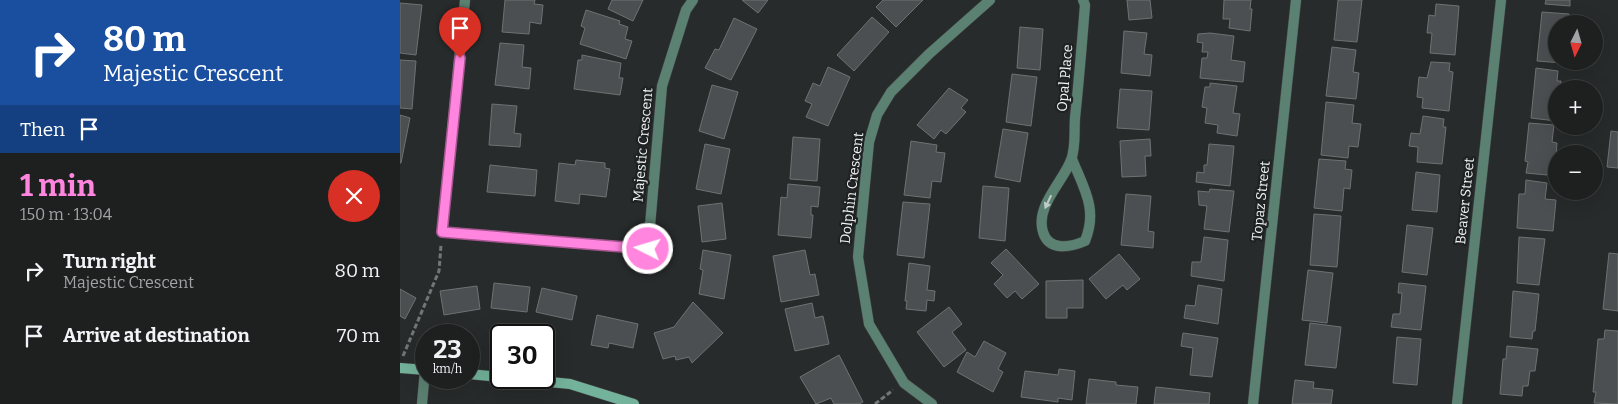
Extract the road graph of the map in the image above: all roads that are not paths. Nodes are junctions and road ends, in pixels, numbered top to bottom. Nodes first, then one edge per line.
1 (465, 0) edge
2 (693, 0) edge
3 (990, 0) edge
4 (1084, 0) edge
5 (1296, 0) edge
6 (1501, 0) edge
7 (1072, 159) junction
8 (400, 368) edge
9 (415, 369) edge
10 (480, 375) edge
11 (424, 389) edge
12 (632, 403) edge
13 (422, 404) edge
14 (932, 404) edge
15 (1253, 404) edge
16 (1457, 404) edge

1 - 2 street, Majestic Crescent
3 - 14 street, Dolphin Crescent
4 - 7 street, Opal Place
5 - 15 street, Topaz Street
6 - 16 street, Beaver Street
7 -> 7 street
8 - 9 street
10 - 12 street
11 - 13 street

